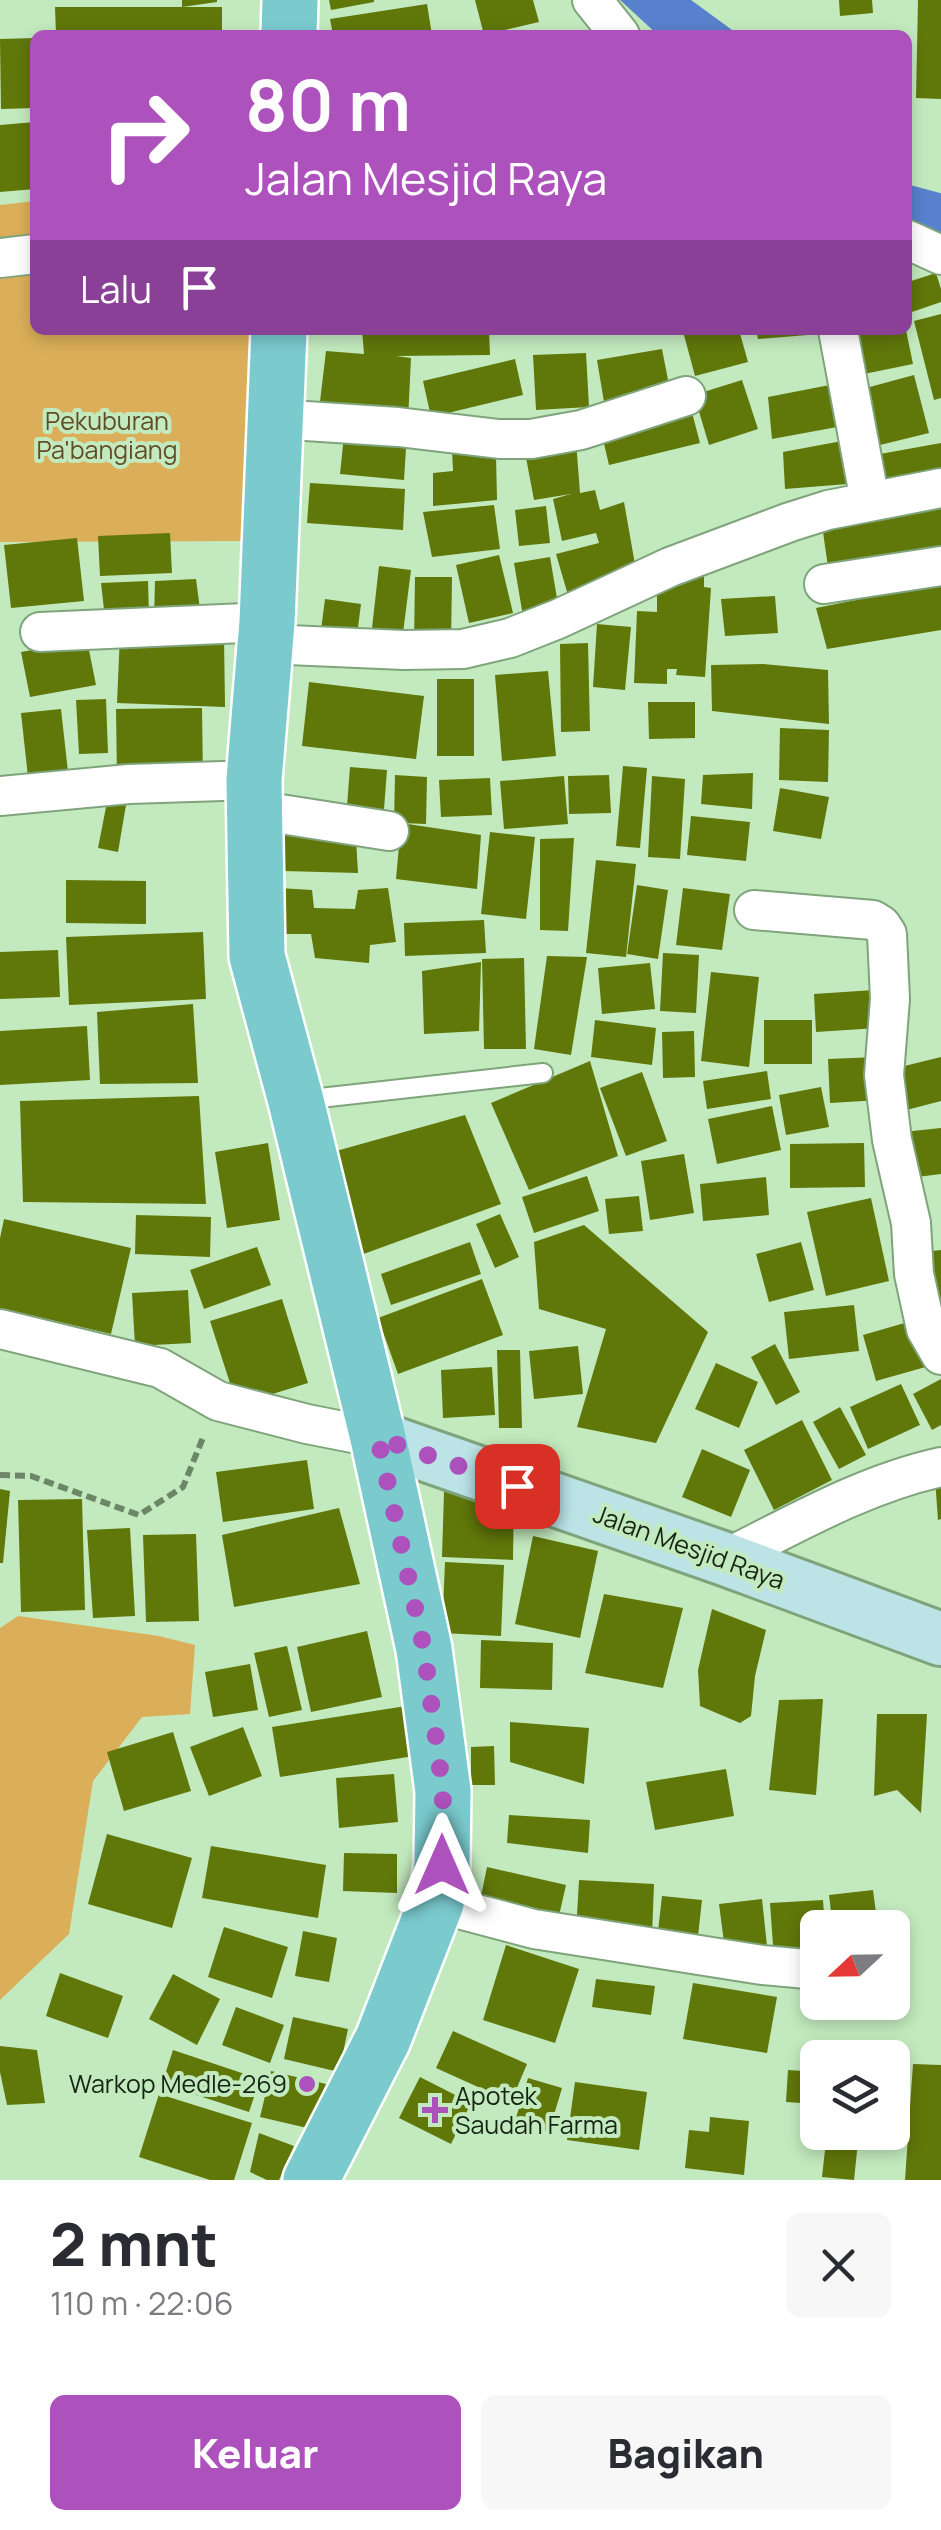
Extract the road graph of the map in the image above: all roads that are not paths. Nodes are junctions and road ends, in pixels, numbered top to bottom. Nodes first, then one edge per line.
1 (290, 0) edge
2 (592, 0) edge
3 (289, 30) edge
4 (616, 30) edge
5 (912, 242) edge
6 (941, 254) edge
7 (30, 255) edge
8 (0, 258) edge
9 (279, 335) edge
10 (839, 335) edge
11 (686, 396) dead end
12 (275, 419) junction
13 (941, 488) edge
14 (870, 501) junction
15 (941, 566) edge
16 (824, 584) dead end
17 (40, 632) dead end
18 (266, 633) junction
19 (255, 795) junction
20 (0, 796) edge
21 (390, 830) dead end
22 (754, 910) dead end
23 (543, 1074) dead end
24 (296, 1101) junction
25 (0, 1329) edge
26 (941, 1355) edge
27 (378, 1438) junction
28 (941, 1467) edge
29 (725, 1558) junction
30 (941, 1640) edge
31 (436, 1903) junction
32 (800, 1968) edge
33 (311, 2180) edge

1 - 3 main road
2 - 4 street
5 - 6 street
7 - 8 street
9 - 12 main road
10 - 14 street
11 - 12 street
12 - 18 main road
13 - 14 street
14 - 18 street
15 - 16 street
17 - 18 street
18 - 19 main road
19 - 20 street
19 - 21 street
19 - 24 main road
22 - 26 street
23 - 24 lane
24 - 27 main road
25 - 27 street
27 - 29 street, Jalan Mesjid Raya
27 - 31 main road
28 - 29 street
29 - 30 street, Jalan Mesjid Raya
31 - 32 street
31 - 33 main road

